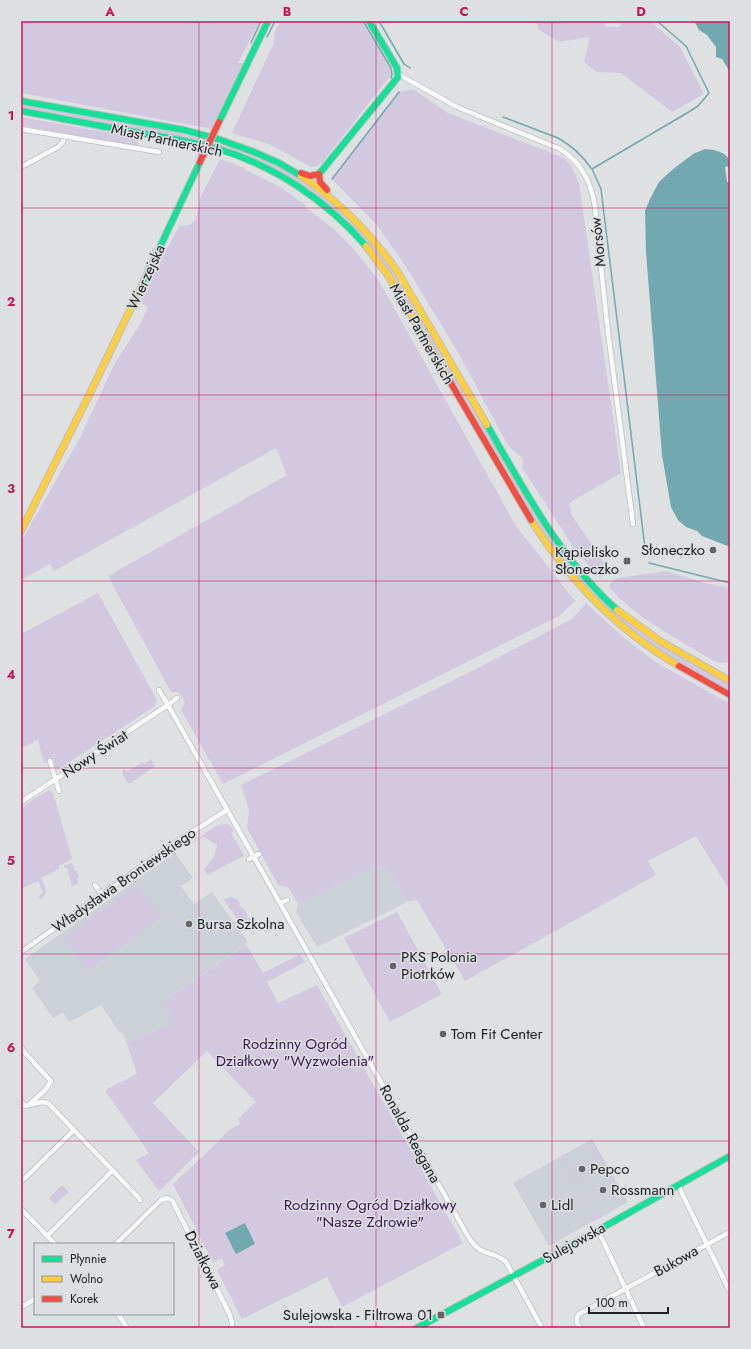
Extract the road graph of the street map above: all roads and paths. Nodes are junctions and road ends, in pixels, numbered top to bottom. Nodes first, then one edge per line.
1 (268, 21) edge
2 (369, 21) edge
3 (398, 74) junction
4 (21, 101) edge
5 (21, 111) edge
6 (21, 129) edge
7 (64, 137) junction
8 (159, 152) dead end
9 (21, 167) edge
10 (294, 172) junction
11 (319, 174) junction
12 (333, 200) junction
13 (633, 524) dead end
14 (21, 531) edge
15 (730, 681) edge
16 (159, 690) dead end
17 (730, 695) edge
18 (177, 698) dead end
19 (168, 705) junction
20 (50, 761) dead end
21 (56, 779) junction
22 (59, 791) dead end
23 (21, 802) edge
24 (227, 810) junction
25 (259, 854) dead end
26 (251, 858) junction
27 (95, 884) dead end
28 (102, 894) junction
29 (287, 900) dead end
30 (280, 903) junction
31 (21, 952) edge
32 (21, 1047) edge
33 (41, 1094) junction
34 (21, 1101) edge
35 (46, 1102) junction
36 (27, 1105) junction
37 (21, 1110) edge
38 (74, 1130) junction
39 (730, 1156) edge
40 (112, 1171) junction
41 (21, 1182) edge
42 (678, 1185) junction
43 (140, 1200) dead end
44 (21, 1209) edge
45 (598, 1230) junction
46 (730, 1232) edge
47 (47, 1236) junction
48 (54, 1243) edge
49 (117, 1243) edge
50 (707, 1244) junction
51 (514, 1276) junction
52 (626, 1289) junction
53 (730, 1292) edge
54 (34, 1300) edge
55 (21, 1307) edge
56 (119, 1315) edge
57 (127, 1328) edge
58 (232, 1328) edge
59 (417, 1328) edge
60 (542, 1328) edge
61 (580, 1328) edge
62 (644, 1328) edge

1 - 14 main road, Wierzejska, bridge
2 - 3 main road
3 - 11 main road
3 - 13 street, Morsów
4 - 10 main road, Miast Partnerskich
5 - 17 main road, Miast Partnerskich
6 - 7 street
7 - 8 street
7 - 9 street
10 - 11 main road
10 - 12 main road, Miast Partnerskich
11 - 12 main road
12 - 15 main road, Miast Partnerskich
16 - 19 street
18 - 19 street, Nowy Świat
19 - 21 street, Nowy Świat
19 - 24 street
20 - 21 street
21 - 22 street
21 - 23 street, Nowy Świat
24 - 26 street, Ronalda Reagana
24 - 28 street, Władysława Broniewskiego
25 - 26 street
26 - 30 street, Ronalda Reagana
27 - 28 street
28 - 31 street, Władysława Broniewskiego
29 - 30 street
30 - 51 street, Ronalda Reagana
32 - 33 street
33 - 35 street
33 - 36 street
34 - 36 street
35 - 36 street
35 - 38 street
36 - 37 street
38 - 40 street
38 - 41 street
39 - 42 main road, Sulejowska
40 - 43 street
40 - 47 street
42 - 45 main road, Sulejowska
42 - 50 street
44 - 47 street
45 - 51 main road, Sulejowska
45 - 52 street
46 - 50 street, Bukowa
47 - 48 street
49 - 58 street, Działkowa
50 - 52 street, Bukowa
50 - 53 street
51 - 59 main road, Sulejowska
51 - 60 street, Ronalda Reagana
52 - 61 street, Bukowa
52 - 62 street
54 - 55 street
56 - 57 street

